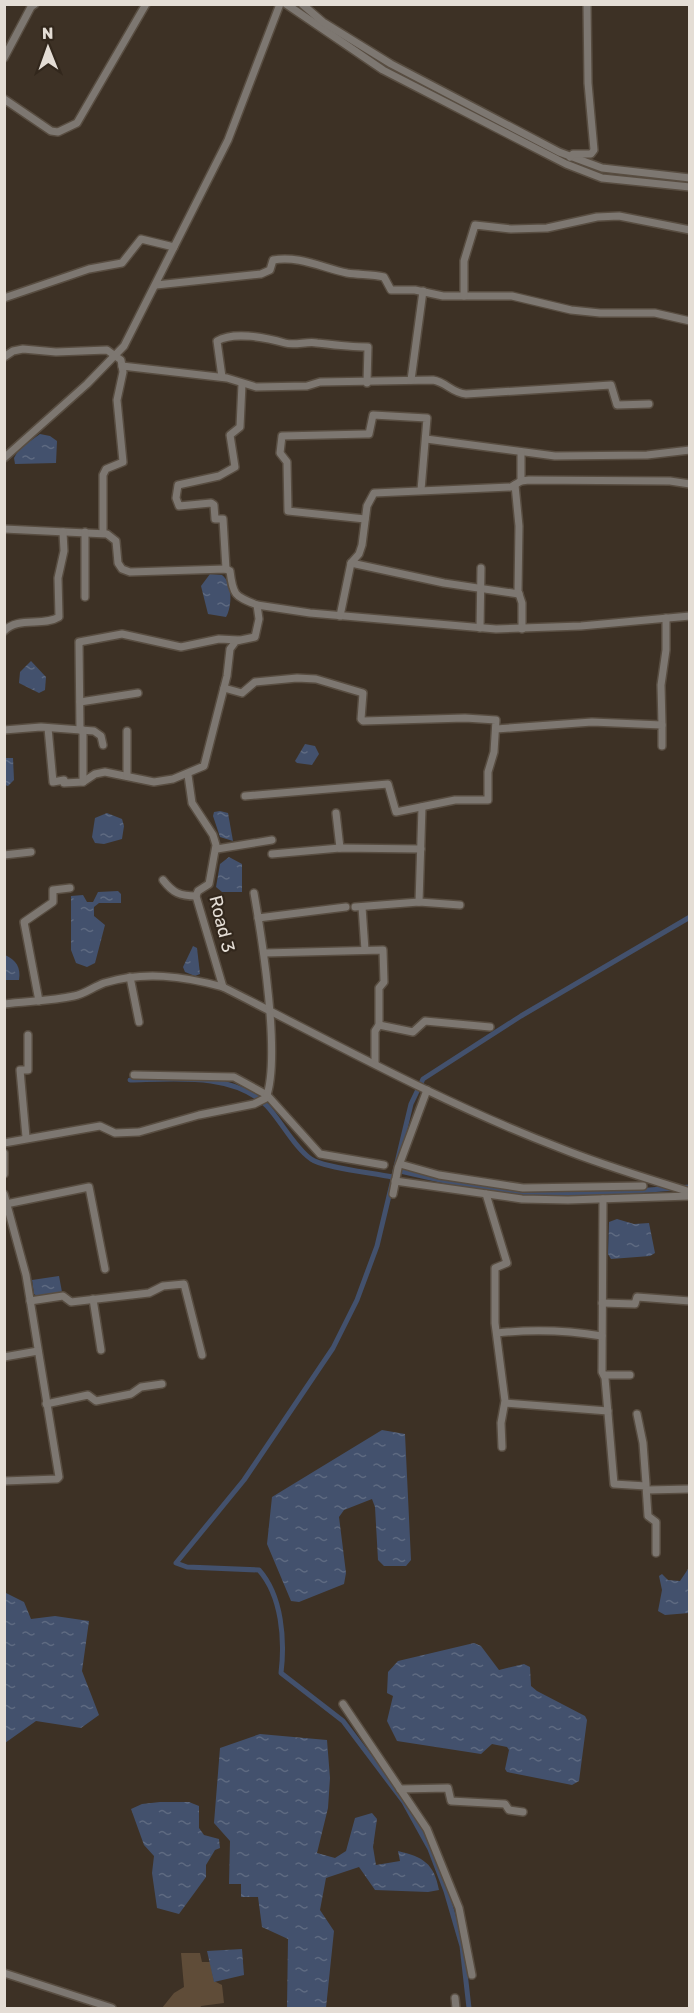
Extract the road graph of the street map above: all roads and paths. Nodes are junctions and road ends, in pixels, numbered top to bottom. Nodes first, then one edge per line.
1 (35, 4) edge
2 (146, 4) edge
3 (280, 4) edge
4 (286, 4) edge
5 (302, 4) edge
6 (587, 4) edge
7 (4, 58) edge
8 (4, 99) edge
9 (570, 156) junction
10 (566, 164) junction
11 (690, 178) edge
12 (690, 187) edge
13 (690, 230) edge
14 (174, 247) junction
15 (156, 285) junction
16 (423, 291) junction
17 (464, 296) junction
18 (4, 298) edge
19 (690, 321) edge
20 (116, 355) junction
21 (4, 357) edge
22 (123, 366) junction
23 (222, 377) junction
24 (411, 381) junction
25 (367, 383) junction
26 (242, 384) junction
27 (649, 404) dead end
28 (426, 439) junction
29 (690, 450) edge
30 (521, 452) junction
31 (4, 458) edge
32 (518, 483) junction
33 (690, 484) edge
34 (421, 490) junction
35 (365, 519) junction
36 (4, 529) edge
37 (63, 532) junction
38 (85, 532) junction
39 (103, 533) junction
40 (351, 563) junction
41 (481, 568) dead end
42 (226, 569) junction
43 (481, 589) junction
44 (519, 594) junction
45 (85, 597) dead end
46 (257, 605) junction
47 (340, 616) junction
48 (690, 616) edge
49 (666, 618) junction
50 (480, 628) junction
51 (522, 629) junction
52 (4, 631) edge
53 (241, 640) junction
54 (224, 688) junction
55 (138, 693) dead end
56 (80, 702) junction
57 (662, 725) junction
58 (48, 728) junction
59 (496, 729) junction
60 (4, 730) edge
61 (81, 730) junction
62 (127, 730) dead end
63 (103, 745) dead end
64 (662, 746) dead end
65 (188, 775) junction
66 (127, 776) junction
67 (83, 782) junction
68 (245, 796) dead end
69 (422, 807) junction
70 (336, 813) dead end
71 (272, 840) dead end
72 (340, 848) junction
73 (217, 849) junction
74 (421, 849) junction
75 (31, 852) dead end
76 (272, 854) dead end
77 (4, 855) edge
78 (163, 880) dead end
79 (70, 888) dead end
80 (254, 893) dead end
81 (196, 896) junction
82 (419, 902) junction
83 (459, 905) dead end
84 (346, 907) dead end
85 (258, 918) junction
86 (365, 950) junction
87 (264, 953) junction
88 (130, 977) junction
89 (223, 987) junction
90 (39, 1001) junction
91 (4, 1004) edge
92 (269, 1010) junction
93 (139, 1022) dead end
94 (379, 1025) junction
95 (489, 1027) dead end
96 (28, 1035) dead end
97 (375, 1063) junction
98 (134, 1075) dead end
99 (425, 1089) junction
100 (266, 1096) junction
101 (26, 1137) junction
102 (4, 1143) edge
103 (4, 1153) edge
104 (384, 1165) dead end
105 (399, 1166) junction
106 (4, 1174) edge
107 (396, 1179) junction
108 (643, 1186) dead end
109 (4, 1194) edge
110 (393, 1194) dead end
111 (486, 1194) junction
112 (690, 1194) edge
113 (603, 1199) junction
114 (6, 1204) edge
115 (13, 1223) junction
116 (4, 1226) edge
117 (105, 1269) dead end
118 (93, 1299) junction
119 (30, 1301) junction
120 (690, 1301) edge
121 (602, 1303) junction
122 (497, 1333) junction
123 (602, 1336) junction
124 (101, 1350) dead end
125 (38, 1351) junction
126 (202, 1355) dead end
127 (4, 1357) edge
128 (604, 1374) junction
129 (630, 1375) dead end
130 (162, 1384) dead end
131 (505, 1403) junction
132 (46, 1404) junction
133 (608, 1411) junction
134 (637, 1414) dead end
135 (502, 1447) dead end
136 (4, 1481) edge
137 (646, 1487) junction
138 (690, 1489) edge
139 (656, 1553) dead end
140 (343, 1704) dead end
141 (400, 1789) junction
142 (523, 1812) dead end
143 (4, 1972) edge
144 (472, 1975) dead end
145 (455, 1998) dead end
146 (103, 2007) edge
147 (112, 2008) edge
148 (456, 2008) edge

1 - 7 street
2 - 8 street
3 - 14 street
4 - 10 street
5 - 9 street
6 - 9 street
9 - 10 street
9 - 11 street
10 - 12 street
13 - 17 street
14 - 15 street
14 - 18 street
15 - 16 street
15 - 20 street
16 - 17 street
16 - 24 street
17 - 19 street
20 - 21 street
20 - 22 street
20 - 31 street
22 - 23 street
22 - 39 street
23 - 25 street
23 - 26 street
24 - 25 street
24 - 27 street
25 - 26 street
26 - 42 street
28 - 30 street
28 - 34 street
28 - 35 street
29 - 30 street
30 - 32 street
32 - 33 street
32 - 34 street
32 - 44 street
34 - 35 street
35 - 40 street
36 - 37 street
37 - 38 street
37 - 52 street
38 - 39 street
38 - 45 street
39 - 42 street
40 - 43 street
40 - 47 street
41 - 43 street
42 - 46 street
43 - 44 street
43 - 50 street
44 - 51 street
46 - 47 street
46 - 53 street
47 - 50 street
48 - 49 street
49 - 51 street
49 - 57 street
50 - 51 street
53 - 54 street
53 - 56 street
54 - 59 street
54 - 65 street
55 - 56 street
56 - 61 street
57 - 59 street
57 - 64 street
58 - 60 street
58 - 61 street
58 - 67 street
59 - 69 street
61 - 63 street
61 - 67 street
62 - 66 street
65 - 66 street
65 - 73 street
66 - 67 street
68 - 69 street
69 - 74 street
70 - 72 street
71 - 73 street
72 - 74 street
72 - 76 street
73 - 81 street, Road 3
74 - 82 street
75 - 77 street
78 - 81 street
79 - 90 street
80 - 85 street
81 - 89 street, Road 3
82 - 83 street
82 - 86 street
84 - 85 street
85 - 87 street
86 - 87 street
86 - 94 street
87 - 92 street
88 - 89 street
88 - 90 street
88 - 93 street
89 - 92 street
90 - 91 street
92 - 97 street
92 - 100 street
94 - 95 street
94 - 97 street
96 - 101 street
97 - 99 street
98 - 100 street
99 - 105 street
99 - 112 street
100 - 101 street
100 - 104 street
101 - 102 street
103 - 106 street
105 - 107 street
105 - 108 street
107 - 110 street
107 - 111 street
109 - 114 street
111 - 113 street
111 - 122 street
112 - 113 street
113 - 121 street
114 - 115 street
114 - 117 street
115 - 116 street
115 - 119 street
118 - 119 street
118 - 124 street
118 - 126 street
119 - 125 street
120 - 121 street
121 - 123 street
122 - 123 street
122 - 131 street
123 - 128 street
125 - 127 street
125 - 132 street
128 - 129 street
128 - 133 street
130 - 132 street
131 - 133 street
131 - 135 street
132 - 136 street
133 - 137 street
134 - 137 street
137 - 138 street
137 - 139 street
140 - 141 street
141 - 142 street
141 - 144 street
143 - 146 street
145 - 148 street
146 - 147 street

